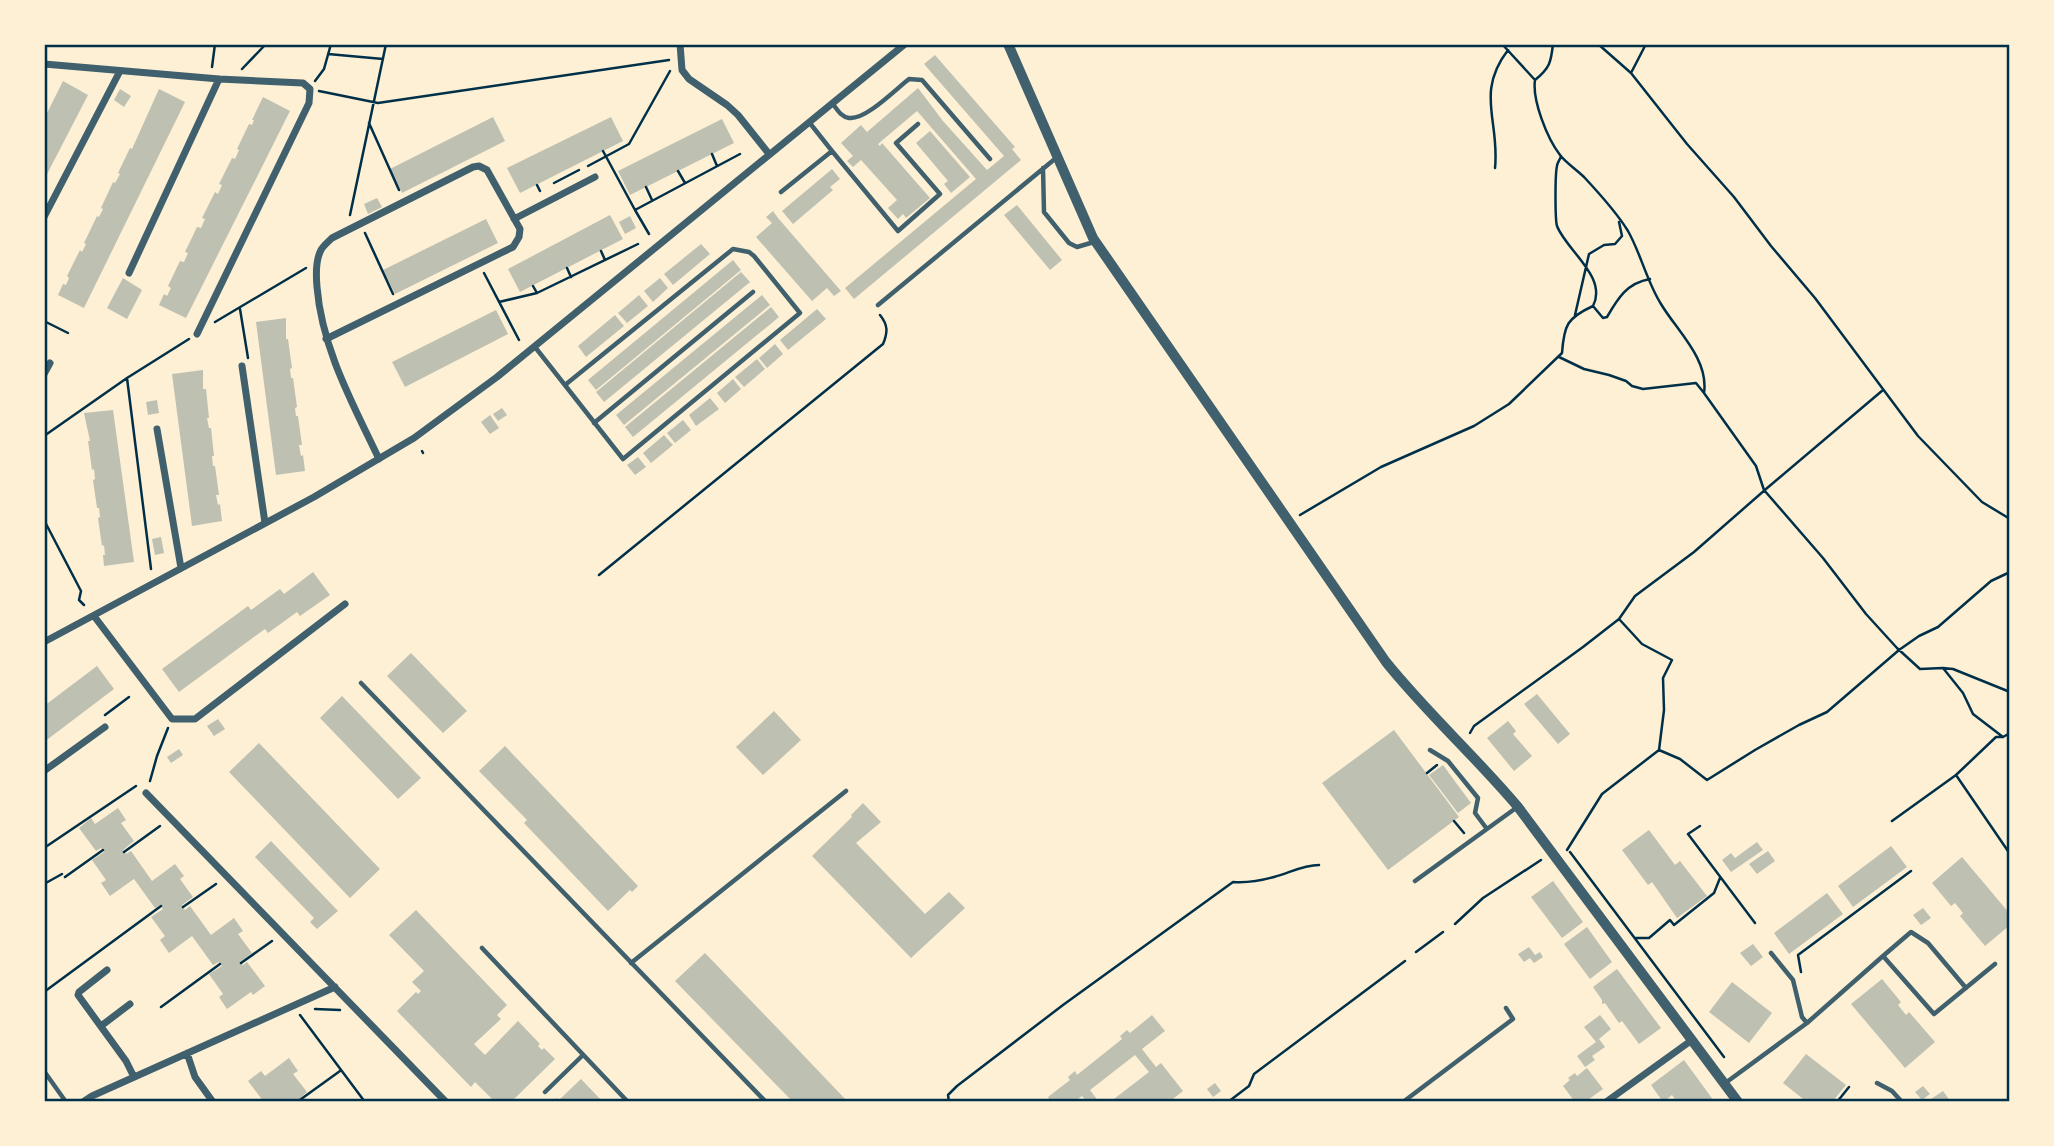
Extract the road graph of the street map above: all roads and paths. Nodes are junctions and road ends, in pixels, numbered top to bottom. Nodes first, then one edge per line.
1 (215, 44) edge
2 (266, 44) edge
3 (331, 44) edge
4 (386, 44) edge
5 (680, 44) edge
6 (905, 44) edge
7 (1008, 44) edge
8 (1502, 44) edge
9 (1553, 44) edge
10 (1598, 44) edge
11 (1646, 44) edge
12 (1508, 50) junction
13 (328, 54) junction
14 (383, 59) junction
15 (44, 64) edge
16 (212, 67) dead end
17 (241, 70) dead end
18 (120, 71) junction
19 (1631, 73) junction
20 (219, 79) junction
21 (1535, 80) junction
22 (310, 89) junction
23 (374, 102) junction
24 (832, 103) junction
25 (809, 121) junction
26 (369, 123) junction
27 (918, 124) dead end
28 (603, 151) dead end
29 (832, 151) junction
30 (740, 153) dead end
31 (712, 154) dead end
32 (769, 154) junction
33 (1561, 156) junction
34 (606, 157) junction
35 (1056, 157) junction
36 (990, 159) dead end
37 (718, 166) junction
38 (1043, 168) junction
39 (1495, 168) dead end
40 (567, 169) dead end
41 (678, 171) dead end
42 (570, 175) junction
43 (595, 177) dead end
44 (685, 183) junction
45 (537, 185) dead end
46 (550, 186) dead end
47 (646, 187) dead end
48 (540, 191) dead end
49 (781, 192) dead end
50 (652, 200) junction
51 (404, 202) junction
52 (635, 209) junction
53 (44, 217) edge
54 (1618, 218) junction
55 (514, 219) junction
56 (360, 224) junction
57 (347, 230) junction
58 (649, 234) dead end
59 (1095, 242) junction
60 (638, 244) dead end
61 (601, 251) dead end
62 (606, 260) junction
63 (317, 261) junction
64 (1585, 264) junction
65 (567, 268) dead end
66 (484, 272) dead end
67 (129, 273) dead end
68 (571, 277) junction
69 (1650, 279) junction
70 (533, 286) dead end
71 (753, 292) dead end
72 (537, 293) junction
73 (499, 302) junction
74 (398, 304) junction
75 (878, 305) joint
76 (1593, 306) junction
77 (240, 307) junction
78 (1575, 314) junction
79 (44, 321) edge
80 (243, 328) dead end
81 (68, 332) dead end
82 (197, 334) junction
83 (326, 339) junction
84 (519, 340) dead end
85 (534, 346) junction
86 (1559, 357) junction
87 (50, 363) dead end
88 (242, 366) dead end
89 (44, 374) edge
90 (127, 378) junction
91 (565, 385) junction
92 (1883, 390) junction
93 (1704, 393) junction
94 (594, 423) junction
95 (157, 429) dead end
96 (44, 436) edge
97 (379, 460) junction
98 (1764, 490) junction
99 (1296, 517) dead end
100 (2010, 519) edge
101 (44, 520) edge
102 (265, 523) junction
103 (181, 568) junction
104 (151, 569) dead end
105 (2010, 572) edge
106 (599, 575) dead end
107 (345, 604) dead end
108 (84, 606) dead end
109 (94, 616) junction
110 (1619, 619) junction
111 (44, 642) edge
112 (1899, 650) junction
113 (1943, 668) junction
114 (361, 683) dead end
115 (2010, 692) edge
116 (129, 697) dead end
117 (99, 719) dead end
118 (172, 719) junction
119 (105, 727) dead end
120 (2010, 733) edge
121 (1468, 736) dead end
122 (2003, 737) junction
123 (1430, 750) dead end
124 (1659, 750) junction
125 (1432, 769) dead end
126 (44, 771) edge
127 (1427, 773) dead end
128 (1956, 775) junction
129 (150, 778) dead end
130 (846, 791) dead end
131 (126, 792) dead end
132 (146, 793) dead end
133 (1518, 807) junction
134 (1454, 821) dead end
135 (1892, 821) dead end
136 (160, 826) dead end
137 (1700, 826) dead end
138 (1487, 829) junction
139 (1470, 841) junction
140 (1561, 844) dead end
141 (44, 848) edge
142 (103, 850) dead end
143 (1567, 850) junction
144 (124, 852) dead end
145 (2010, 854) edge
146 (1541, 860) dead end
147 (1320, 865) dead end
148 (1911, 871) dead end
149 (1895, 876) dead end
150 (1720, 878) junction
151 (1415, 881) dead end
152 (1898, 881) junction
153 (44, 884) edge
154 (216, 884) dead end
155 (1866, 897) dead end
156 (1869, 902) junction
157 (161, 906) dead end
158 (183, 907) dead end
159 (1755, 923) dead end
160 (1455, 924) dead end
161 (1829, 924) dead end
162 (1833, 929) junction
163 (1443, 932) dead end
164 (1636, 938) junction
165 (272, 941) dead end
166 (1802, 944) dead end
167 (482, 948) dead end
168 (1806, 949) junction
169 (1416, 952) dead end
170 (1771, 953) dead end
171 (1883, 956) junction
172 (1405, 961) dead end
173 (241, 963) dead end
174 (631, 963) junction
175 (220, 964) dead end
176 (1995, 964) dead end
177 (107, 970) dead end
178 (1802, 978) dead end
179 (335, 987) junction
180 (1966, 988) junction
181 (44, 992) edge
182 (130, 1004) dead end
183 (161, 1007) dead end
184 (1506, 1008) dead end
185 (340, 1010) dead end
186 (1807, 1023) junction
187 (101, 1026) junction
188 (1692, 1040) junction
189 (187, 1053) junction
190 (583, 1055) junction
191 (1724, 1056) dead end
192 (341, 1070) junction
193 (44, 1072) edge
194 (134, 1077) junction
195 (1877, 1083) dead end
196 (1724, 1085) junction
197 (1849, 1087) dead end
198 (545, 1092) dead end
199 (66, 1102) edge
200 (83, 1102) edge
201 (213, 1102) edge
202 (297, 1102) edge
203 (365, 1102) edge
204 (446, 1102) edge
205 (628, 1102) edge
206 (766, 1102) edge
207 (948, 1102) edge
208 (1228, 1102) edge
209 (1403, 1102) edge
210 (1606, 1102) edge
211 (1738, 1102) edge
212 (1837, 1102) edge
213 (1902, 1102) edge

1 - 16 path
2 - 17 path
3 - 13 path
4 - 14 path
5 - 32 street
6 - 24 street
7 - 35 street
8 - 12 path
9 - 21 path
10 - 19 path
11 - 19 path
12 - 21 path
12 - 39 path
13 - 14 path
13 - 22 path
14 - 23 path
15 - 18 street
18 - 20 street
18 - 53 street
19 - 92 path
20 - 22 street
20 - 67 street
21 - 33 path
22 - 23 path
22 - 82 street
23 - 26 path
23 - 34 path
24 - 25 street
24 - 36 lane
25 - 29 lane
25 - 32 street
26 - 51 path
26 - 57 path
27 - 29 lane
28 - 34 path
29 - 49 lane
30 - 37 path
31 - 37 path
32 - 85 street
33 - 54 path
33 - 64 path
34 - 42 path
34 - 52 path
35 - 38 lane
35 - 59 street
37 - 44 path
38 - 59 lane
38 - 75 lane
40 - 42 path
41 - 44 path
42 - 46 path
43 - 55 street
44 - 50 path
45 - 48 path
47 - 50 path
50 - 52 path
51 - 55 street
51 - 56 street
52 - 58 path
54 - 64 path
54 - 69 path
55 - 74 street
56 - 57 street
56 - 74 path
57 - 63 street
59 - 133 street
60 - 62 path
61 - 62 path
62 - 68 path
63 - 77 path
63 - 83 street
64 - 76 path
64 - 78 path
65 - 68 path
66 - 73 path
68 - 72 path
69 - 76 path
69 - 93 path
70 - 72 path
71 - 94 lane
72 - 73 path
73 - 84 path
74 - 83 street
75 - 106 path
76 - 78 path
77 - 80 path
77 - 82 path
78 - 86 path
79 - 81 path
82 - 90 path
83 - 97 street
85 - 91 lane
85 - 97 street
86 - 93 path
86 - 99 path
87 - 89 street
88 - 102 street
90 - 96 path
90 - 104 path
91 - 94 lane
91 - 94 lane
92 - 98 path
92 - 100 path
93 - 98 path
95 - 103 street
97 - 102 street
98 - 110 path
98 - 112 path
101 - 108 path
102 - 103 street
103 - 109 street
105 - 112 path
107 - 118 street
109 - 111 street
109 - 118 street
110 - 121 path
110 - 124 path
112 - 113 path
112 - 124 path
113 - 115 path
113 - 122 path
114 - 174 lane
116 - 117 path
118 - 129 path
119 - 126 street
120 - 122 path
122 - 128 path
123 - 138 lane
124 - 143 path
125 - 127 path
128 - 135 path
128 - 145 path
130 - 174 lane
131 - 141 path
132 - 179 street
133 - 138 lane
133 - 188 street
134 - 139 path
136 - 144 path
137 - 150 path
138 - 139 lane
139 - 151 lane
140 - 143 path
142 - 153 path
143 - 164 path
146 - 160 path
147 - 207 path
148 - 152 path
149 - 152 path
150 - 159 path
150 - 164 path
152 - 156 path
154 - 158 path
155 - 156 path
156 - 162 path
157 - 181 path
161 - 162 path
162 - 168 path
163 - 169 path
164 - 191 path
165 - 173 path
166 - 168 path
167 - 190 lane
168 - 178 path
170 - 186 lane
171 - 180 lane
171 - 180 lane
171 - 186 lane
172 - 208 path
174 - 206 lane
175 - 183 path
176 - 180 lane
177 - 187 street
179 - 189 street
179 - 204 street
182 - 187 street
184 - 209 lane
185 - 192 path
186 - 196 lane
187 - 194 street
188 - 196 street
188 - 210 street
189 - 194 street
189 - 201 street
190 - 198 lane
190 - 205 lane
192 - 202 path
192 - 203 path
193 - 199 lane
194 - 200 street
195 - 213 lane
196 - 211 street
197 - 212 path

